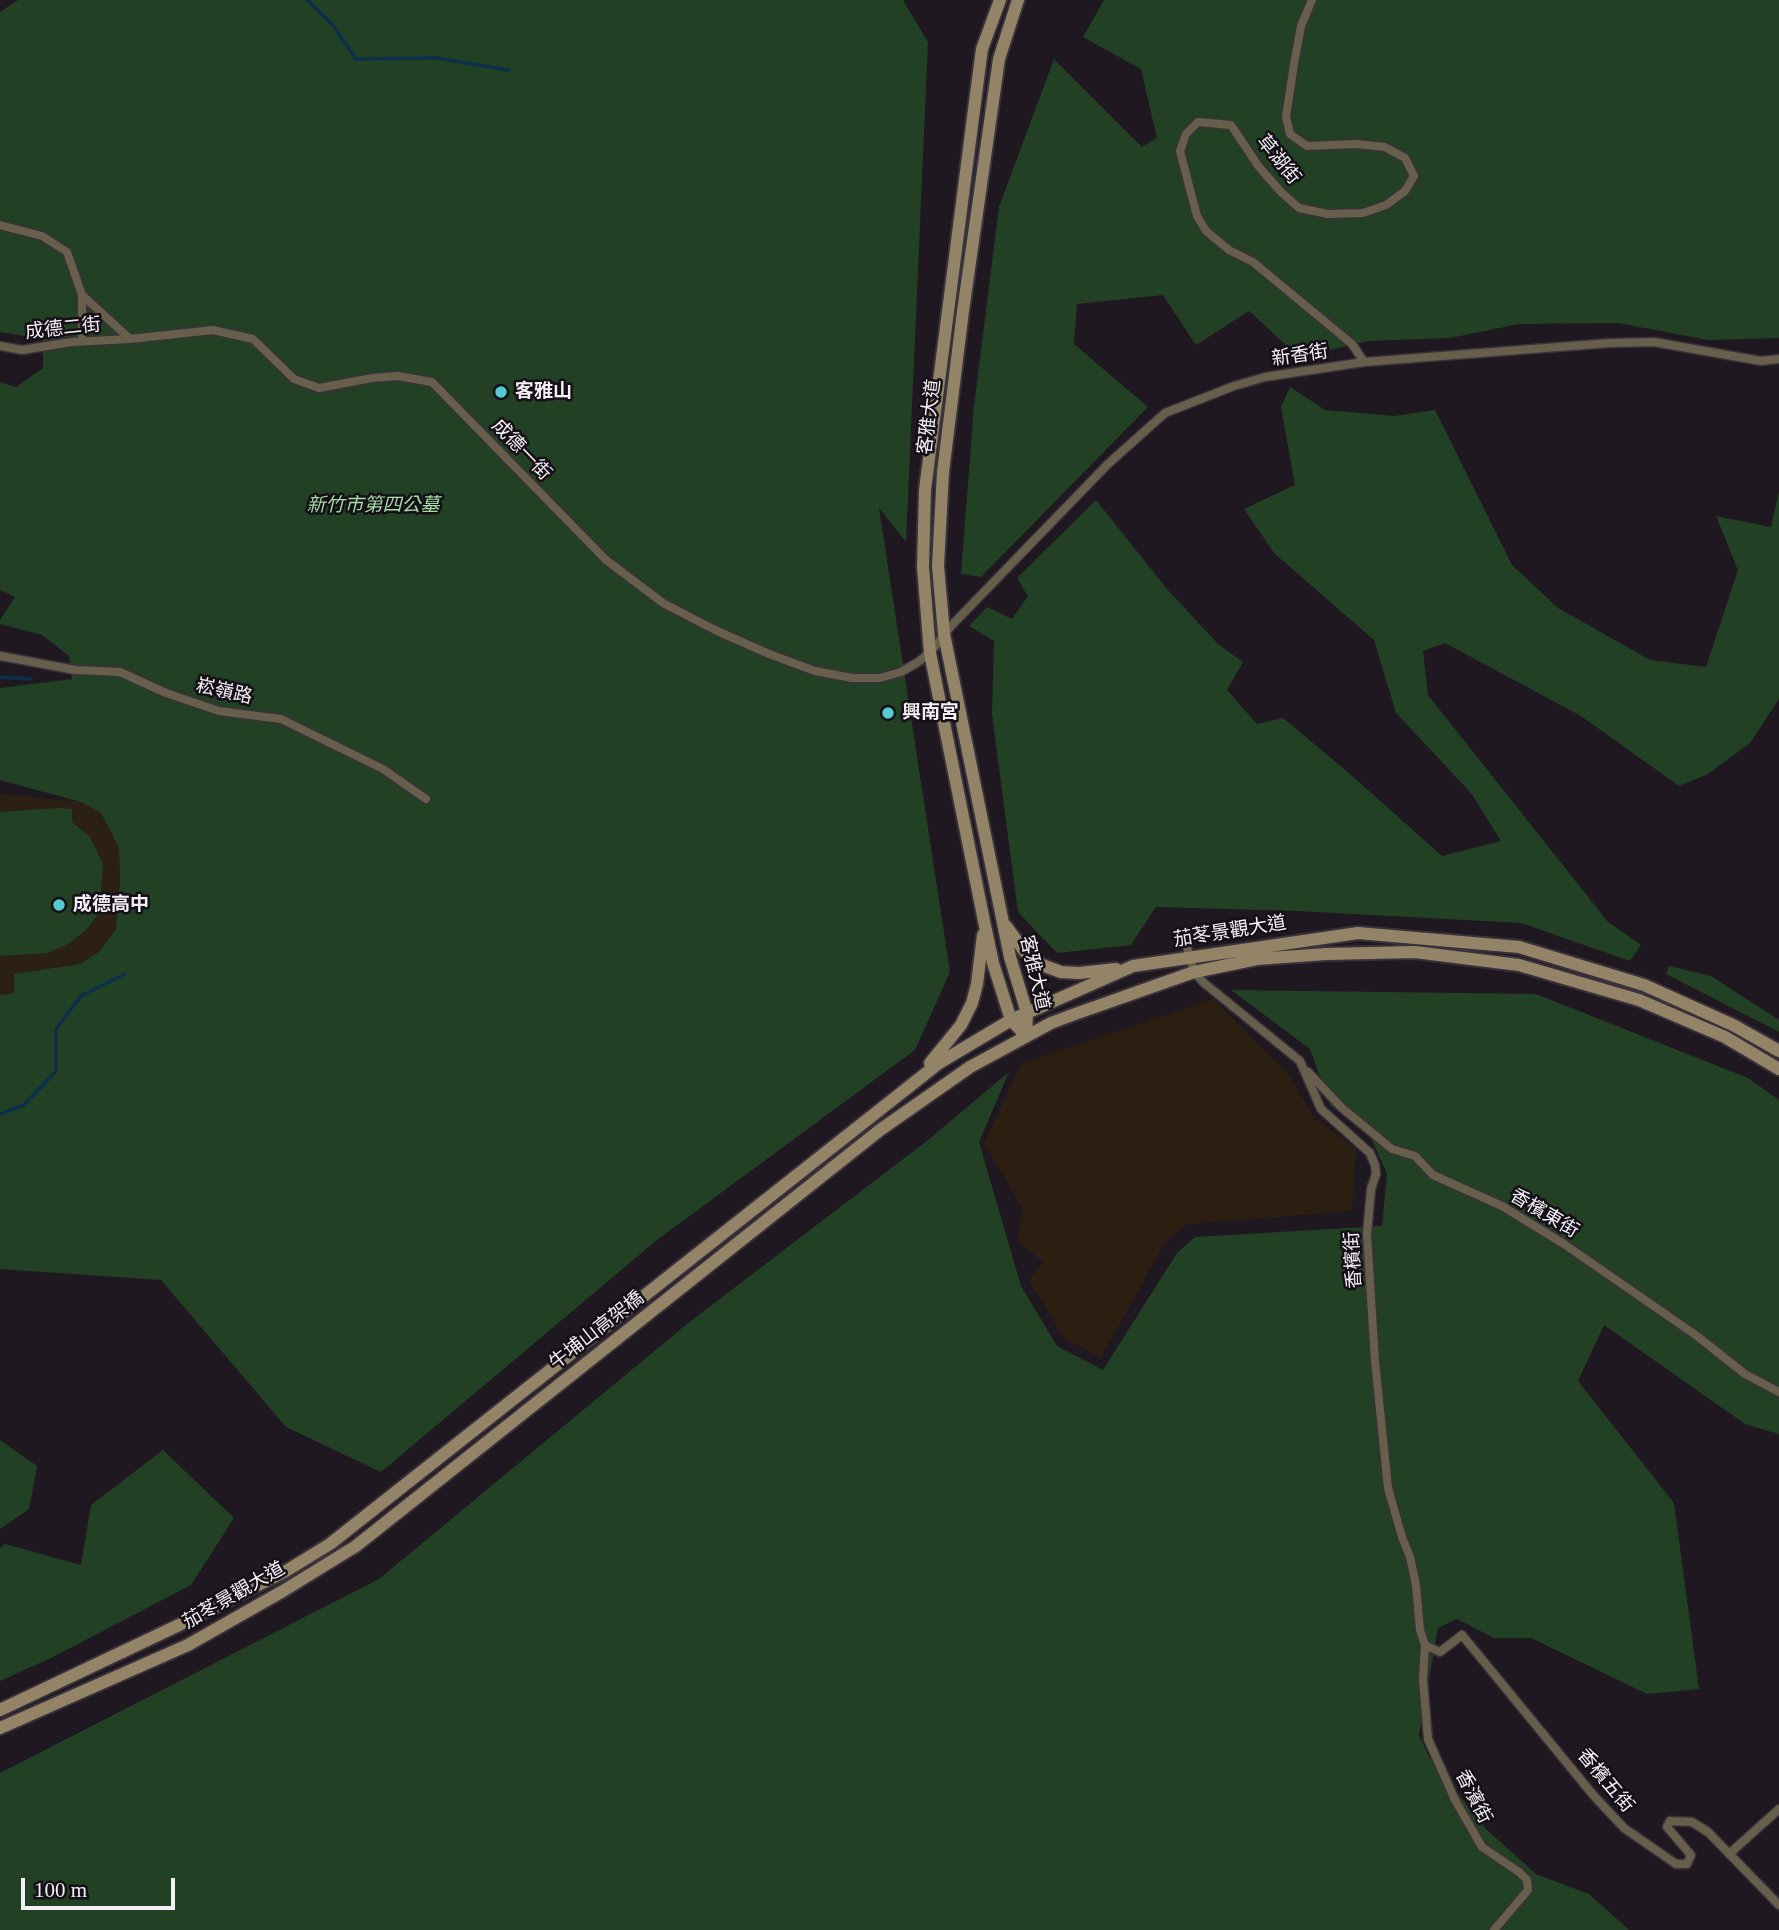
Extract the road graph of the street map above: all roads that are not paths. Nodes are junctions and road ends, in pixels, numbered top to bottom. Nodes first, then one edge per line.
1 (1000, 0) edge
2 (1018, 0) edge
3 (1312, 0) edge
4 (0, 225) edge
5 (82, 295) junction
6 (130, 339) junction
7 (82, 341) junction
8 (0, 346) edge
9 (1779, 359) edge
10 (1364, 362) junction
11 (944, 634) junction
12 (930, 653) junction
13 (0, 656) edge
14 (426, 799) dead end
15 (1002, 920) junction
16 (984, 921) junction
17 (1189, 952) junction
18 (1133, 966) junction
19 (1194, 972) junction
20 (1027, 1013) junction
21 (1011, 1020) junction
22 (1026, 1037) junction
23 (1779, 1051) edge
24 (1300, 1061) junction
25 (1779, 1069) edge
26 (904, 1088) junction
27 (743, 1219) joint
28 (754, 1231) joint
29 (1779, 1392) edge
30 (453, 1447) joint
31 (465, 1461) joint
32 (1425, 1645) junction
33 (0, 1710) edge
34 (0, 1728) edge
35 (1779, 1809) edge
36 (1729, 1854) junction
37 (1779, 1905) edge
38 (1494, 1930) edge

1 - 12 street, 客雅大道
2 - 11 street, 客雅大道
3 - 10 street, 草湖街
4 - 5 street
5 - 6 street
5 - 7 street
6 - 7 street, 成德二街
6 - 12 street, 成德一街
7 - 8 street, 成德二街
9 - 10 street, 新香街
10 - 11 street, 新香街
11 - 12 street, 新香街
11 - 15 street, 客雅大道
12 - 16 street, 客雅大道
13 - 14 street, 崧嶺路
15 - 18 street
15 - 20 street, 客雅大道
16 - 21 street, 客雅大道
16 - 26 street
17 - 18 street, 茄苳景觀大道
17 - 19 street
17 - 23 street, 茄苳景觀大道
18 - 20 street, 茄苳景觀大道
19 - 22 street, 茄苳景觀大道
19 - 24 street, 香檳街
19 - 25 street, 茄苳景觀大道
20 - 21 street, 茄苳景觀大道
20 - 22 street, 客雅大道
21 - 22 street, 客雅大道
21 - 26 street, 茄苳景觀大道
22 - 28 street, 茄苳景觀大道
24 - 29 street, 香檳東街
24 - 32 street, 香檳街
26 - 27 street, 茄苳景觀大道
27 - 30 street, 牛埔山高架橋
28 - 31 street, 牛埔山高架橋
30 - 33 street, 茄苳景觀大道
31 - 34 street, 茄苳景觀大道
32 - 36 street, 香檳五街
32 - 38 street, 香濱街
35 - 36 street
36 - 37 street

